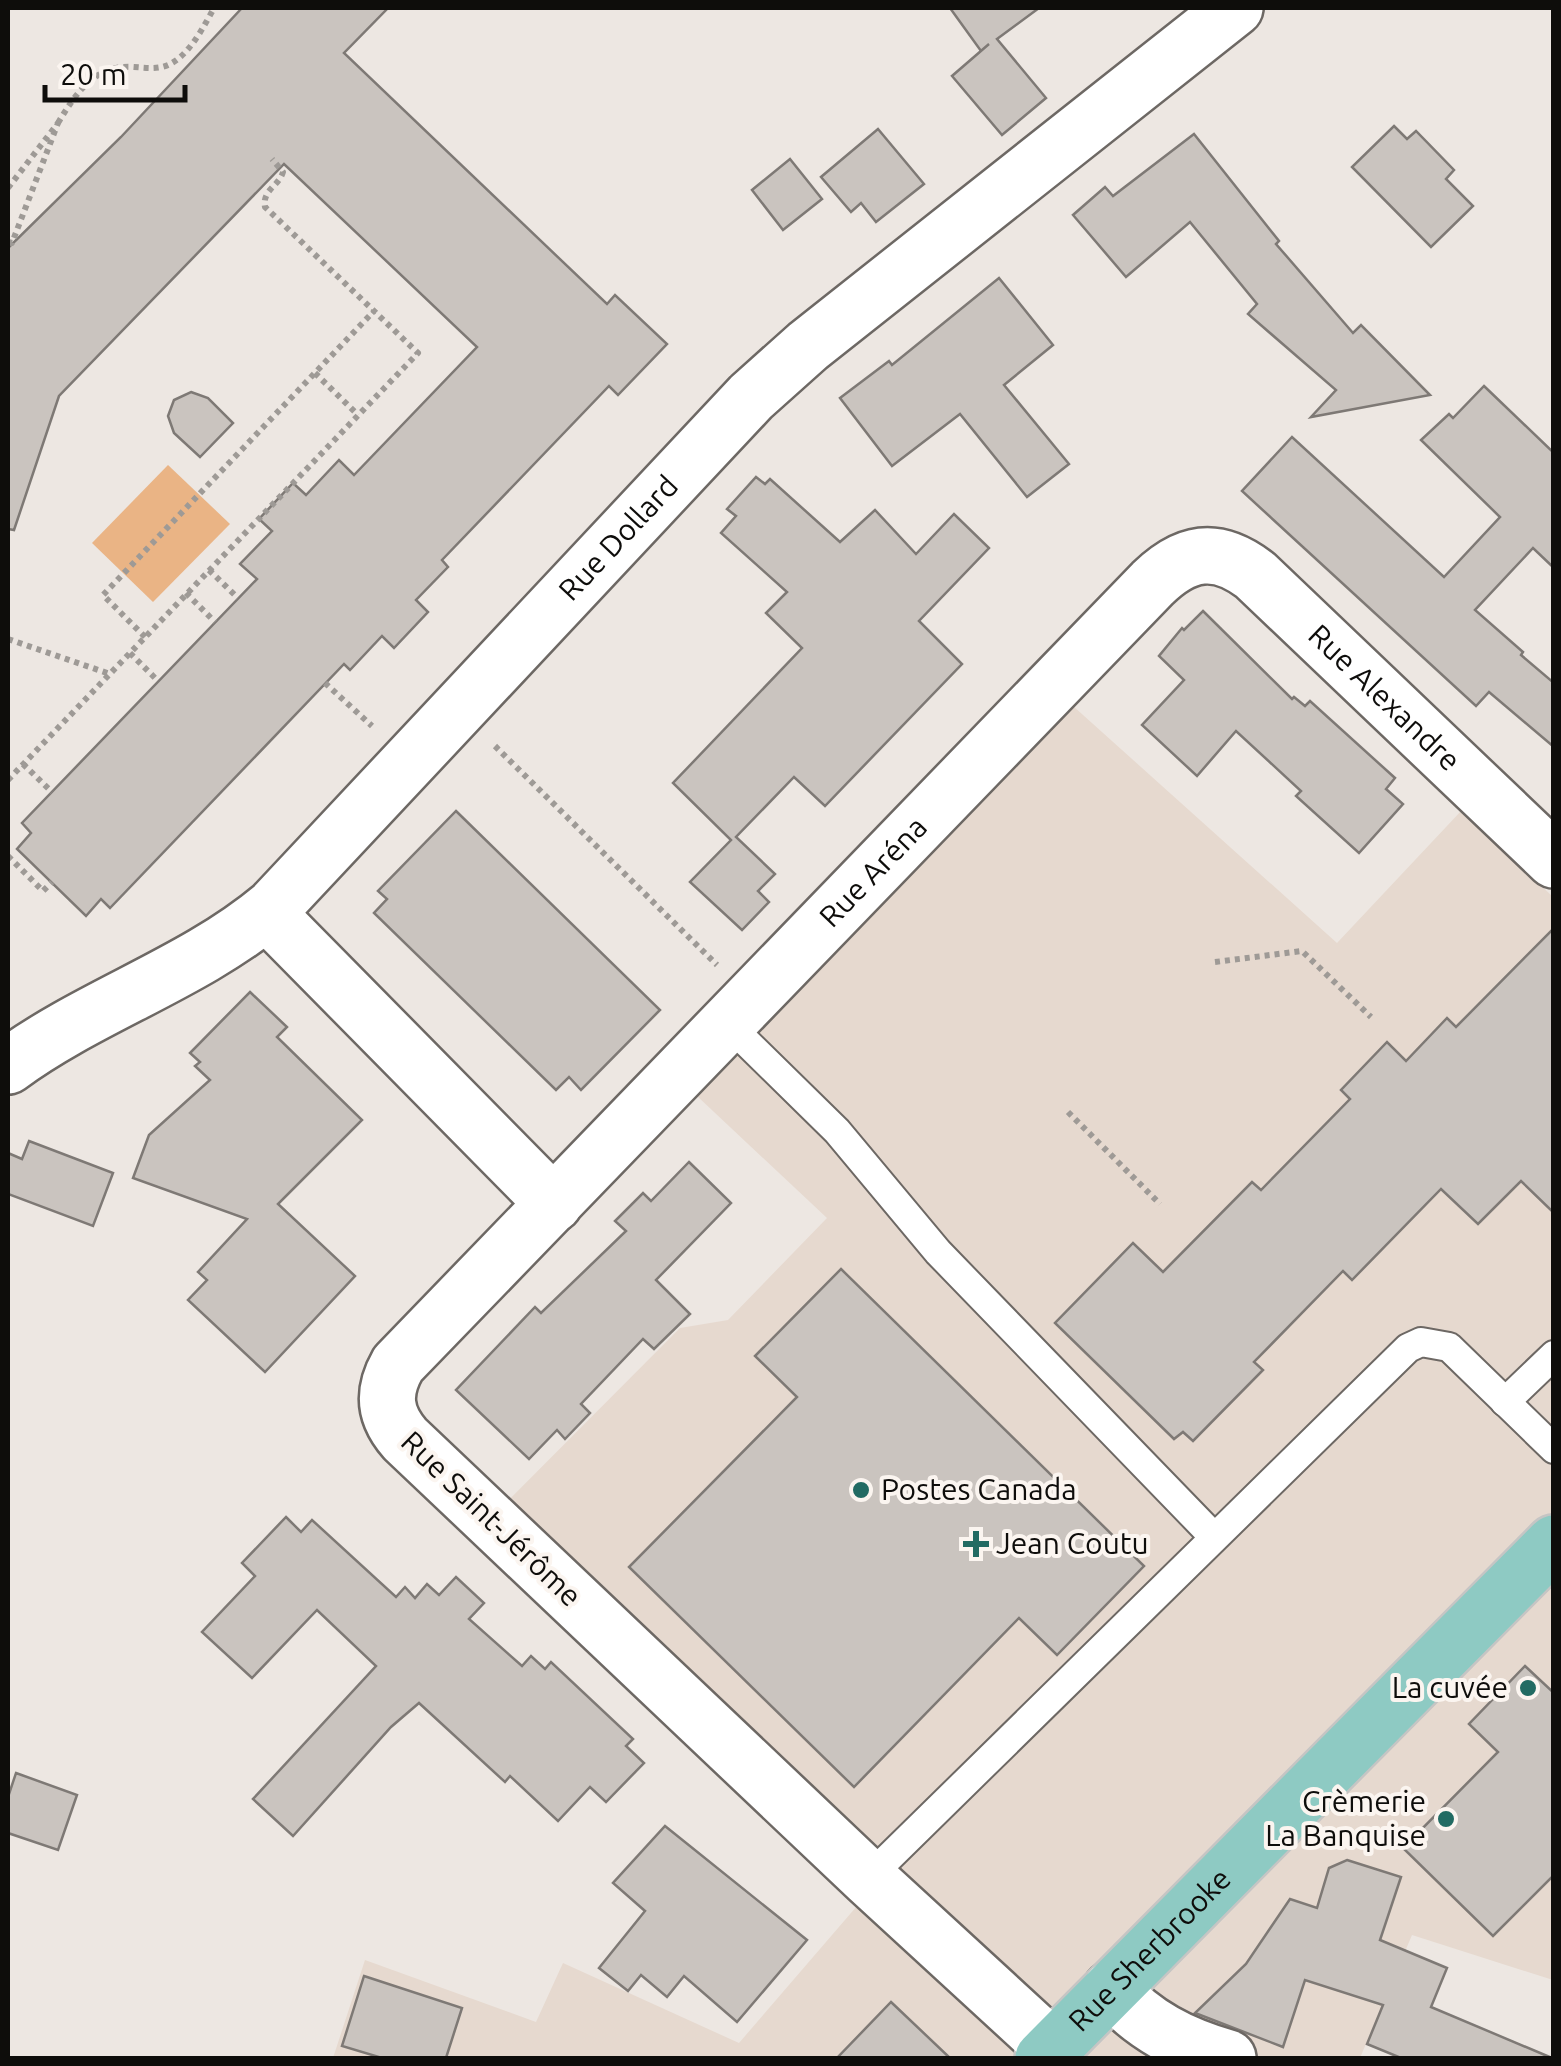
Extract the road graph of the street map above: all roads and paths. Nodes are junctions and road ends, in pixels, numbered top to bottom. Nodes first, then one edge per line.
1 (214, 8) edge
2 (1235, 8) edge
3 (58, 123) junction
4 (272, 160) dead end
5 (8, 188) edge
6 (8, 242) edge
7 (374, 311) junction
8 (315, 373) junction
9 (358, 415) junction
10 (1202, 556) joint
11 (209, 570) junction
12 (186, 593) junction
13 (238, 598) dead end
14 (215, 622) dead end
15 (145, 637) junction
16 (8, 639) edge
17 (130, 653) junction
18 (110, 674) junction
19 (158, 682) dead end
20 (326, 683) dead end
21 (458, 710) junction
22 (410, 762) junction
23 (22, 764) junction
24 (8, 780) edge
25 (52, 792) dead end
26 (8, 856) edge
27 (1554, 860) edge
28 (52, 882) dead end
29 (267, 913) junction
30 (1215, 962) dead end
31 (740, 1011) junction
32 (1370, 1017) dead end
33 (8, 1066) edge
34 (1068, 1112) dead end
35 (554, 1204) junction
36 (1160, 1204) dead end
37 (1554, 1354) edge
38 (1505, 1402) junction
39 (1554, 1449) edge
40 (1214, 1537) junction
41 (1554, 1543) edge
42 (868, 1878) junction
43 (1112, 1989) junction
44 (1048, 2053) edge
45 (1228, 2058) edge

1 - 3 path
2 - 21 street, Rue Dollard
3 - 5 path
3 - 6 path
4 - 7 path
7 - 8 path
7 - 9 path
8 - 9 path
8 - 15 path
9 - 11 path
10 - 27 street, Rue Alexandre
10 - 31 street, Rue Aréna
11 - 12 path
11 - 13 path
12 - 14 path
12 - 15 path
15 - 17 path
16 - 18 path
17 - 18 path
17 - 19 path
18 - 23 path
20 - 22 path
21 - 22 street, Rue Dollard
21 - 31 path
22 - 29 street, Rue Dollard
23 - 24 path
23 - 25 path
26 - 28 path
29 - 33 street, Rue Dollard
29 - 35 street
30 - 32 path
31 - 35 street, Rue Aréna
31 - 40 lane
34 - 36 path
35 - 42 street, Rue Saint-Jérôme
37 - 38 lane
38 - 39 lane
38 - 40 lane
40 - 42 lane
41 - 43 main road, Rue Sherbrooke
42 - 44 street, Rue Saint-Jérôme
43 - 44 main road, Rue Sherbrooke
43 - 45 street

